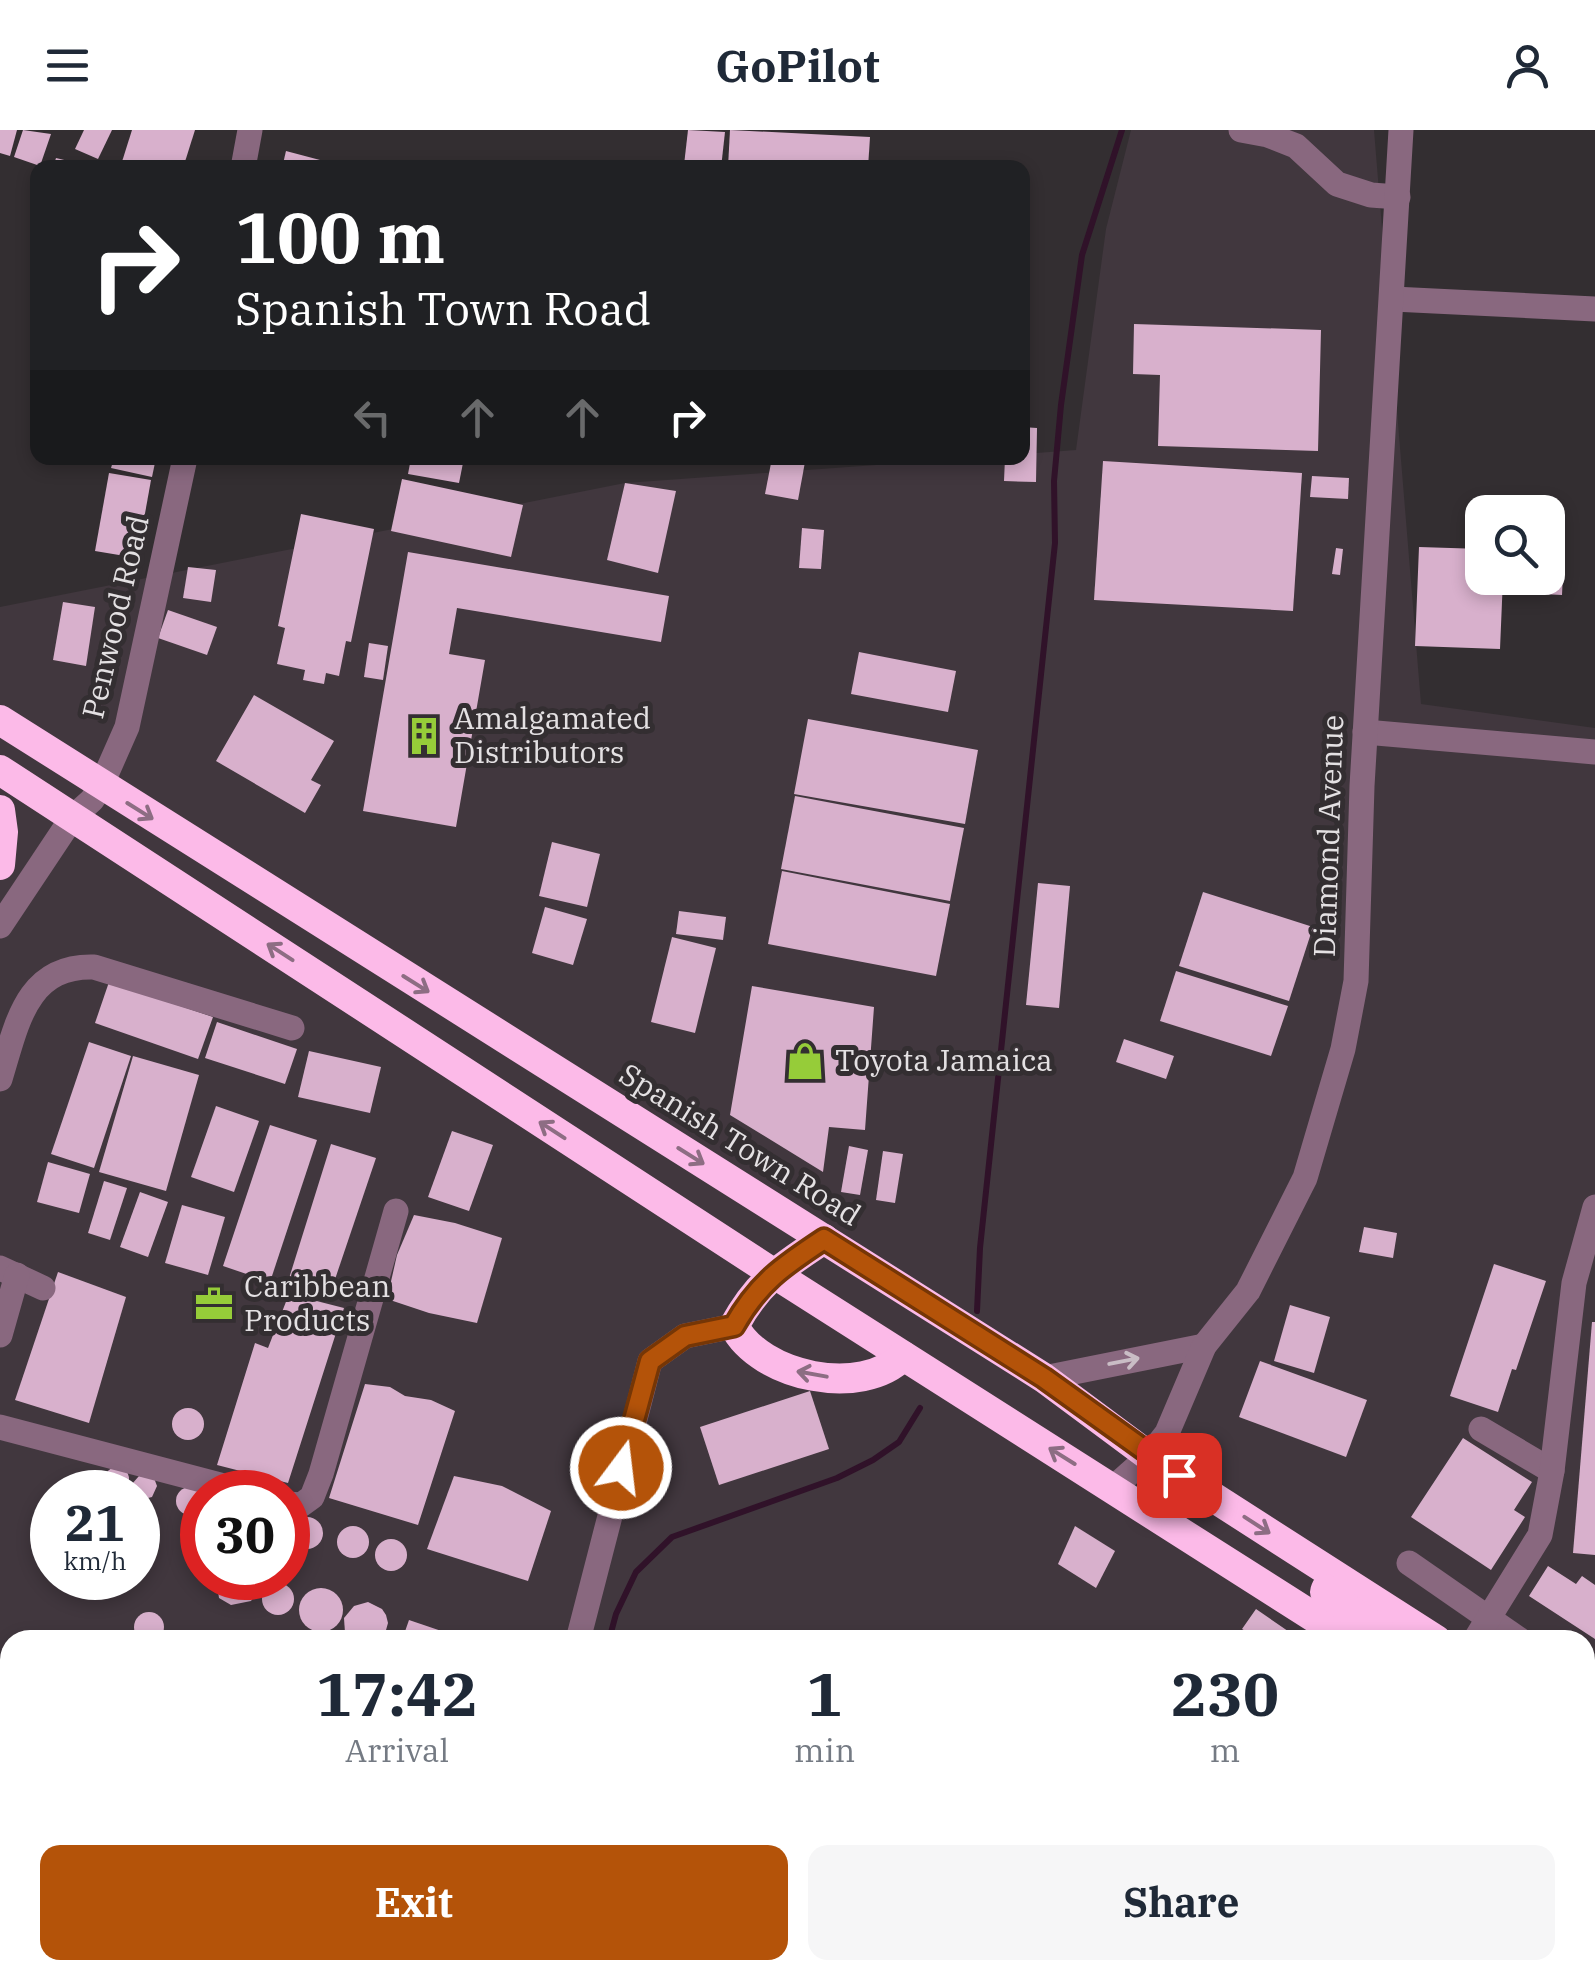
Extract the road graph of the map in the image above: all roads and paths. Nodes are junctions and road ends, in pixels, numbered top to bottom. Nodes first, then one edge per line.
1 (250, 130) edge
2 (1241, 130) edge
3 (1402, 130) edge
4 (244, 160) edge
5 (1398, 197) junction
6 (1393, 298) junction
7 (1595, 309) edge
8 (183, 465) edge
9 (0, 720) edge
10 (1365, 732) junction
11 (1595, 752) edge
12 (0, 770) edge
13 (101, 786) junction
14 (0, 810) edge
15 (72, 818) junction
16 (0, 865) edge
17 (0, 926) edge
18 (292, 1028) dead end
19 (0, 1080) edge
20 (1595, 1207) edge
21 (396, 1211) dead end
22 (824, 1239) junction
23 (8, 1271) edge
24 (773, 1273) junction
25 (43, 1288) dead end
26 (734, 1326) junction
27 (0, 1335) edge
28 (1204, 1346) junction
29 (903, 1356) junction
30 (1044, 1378) junction
31 (0, 1427) edge
32 (1481, 1428) dead end
33 (1149, 1456) junction
34 (1552, 1471) junction
35 (180, 1474) edge
36 (1113, 1488) junction
37 (310, 1498) edge
38 (1410, 1563) dead end
39 (1328, 1571) junction
40 (581, 1630) edge
41 (1334, 1630) edge
42 (1378, 1630) edge
43 (1420, 1630) edge
44 (1481, 1630) edge

1 - 4 street
2 - 5 street
3 - 5 street, Diamond Avenue
5 - 6 street, Diamond Avenue
6 - 7 street
6 - 10 street, Diamond Avenue
8 - 13 street, Penwood Road
9 - 13 highway, Spanish Town Road
10 - 11 street
10 - 28 street, Diamond Avenue
12 - 15 highway
13 - 15 street, Penwood Road
13 -> 22 highway, Spanish Town Road
14 - 16 highway
15 - 17 street, Penwood Road
24 -> 15 highway
18 - 19 street
20 - 34 street
21 - 37 street
22 - 24 highway
22 - 30 highway, Spanish Town Road
23 - 25 street
23 - 27 street
24 - 26 highway
24 - 29 highway
29 -> 26 highway
26 - 40 street
30 -> 28 street
28 - 33 street, Diamond Avenue
36 -> 29 highway
30 - 33 highway, Spanish Town Road
31 - 35 street
32 - 34 street
33 - 36 street, Diamond Avenue
33 -> 39 highway, Spanish Town Road
34 - 44 street
36 - 41 highway
38 - 44 street
39 - 42 highway
39 - 43 highway, Spanish Town Road

